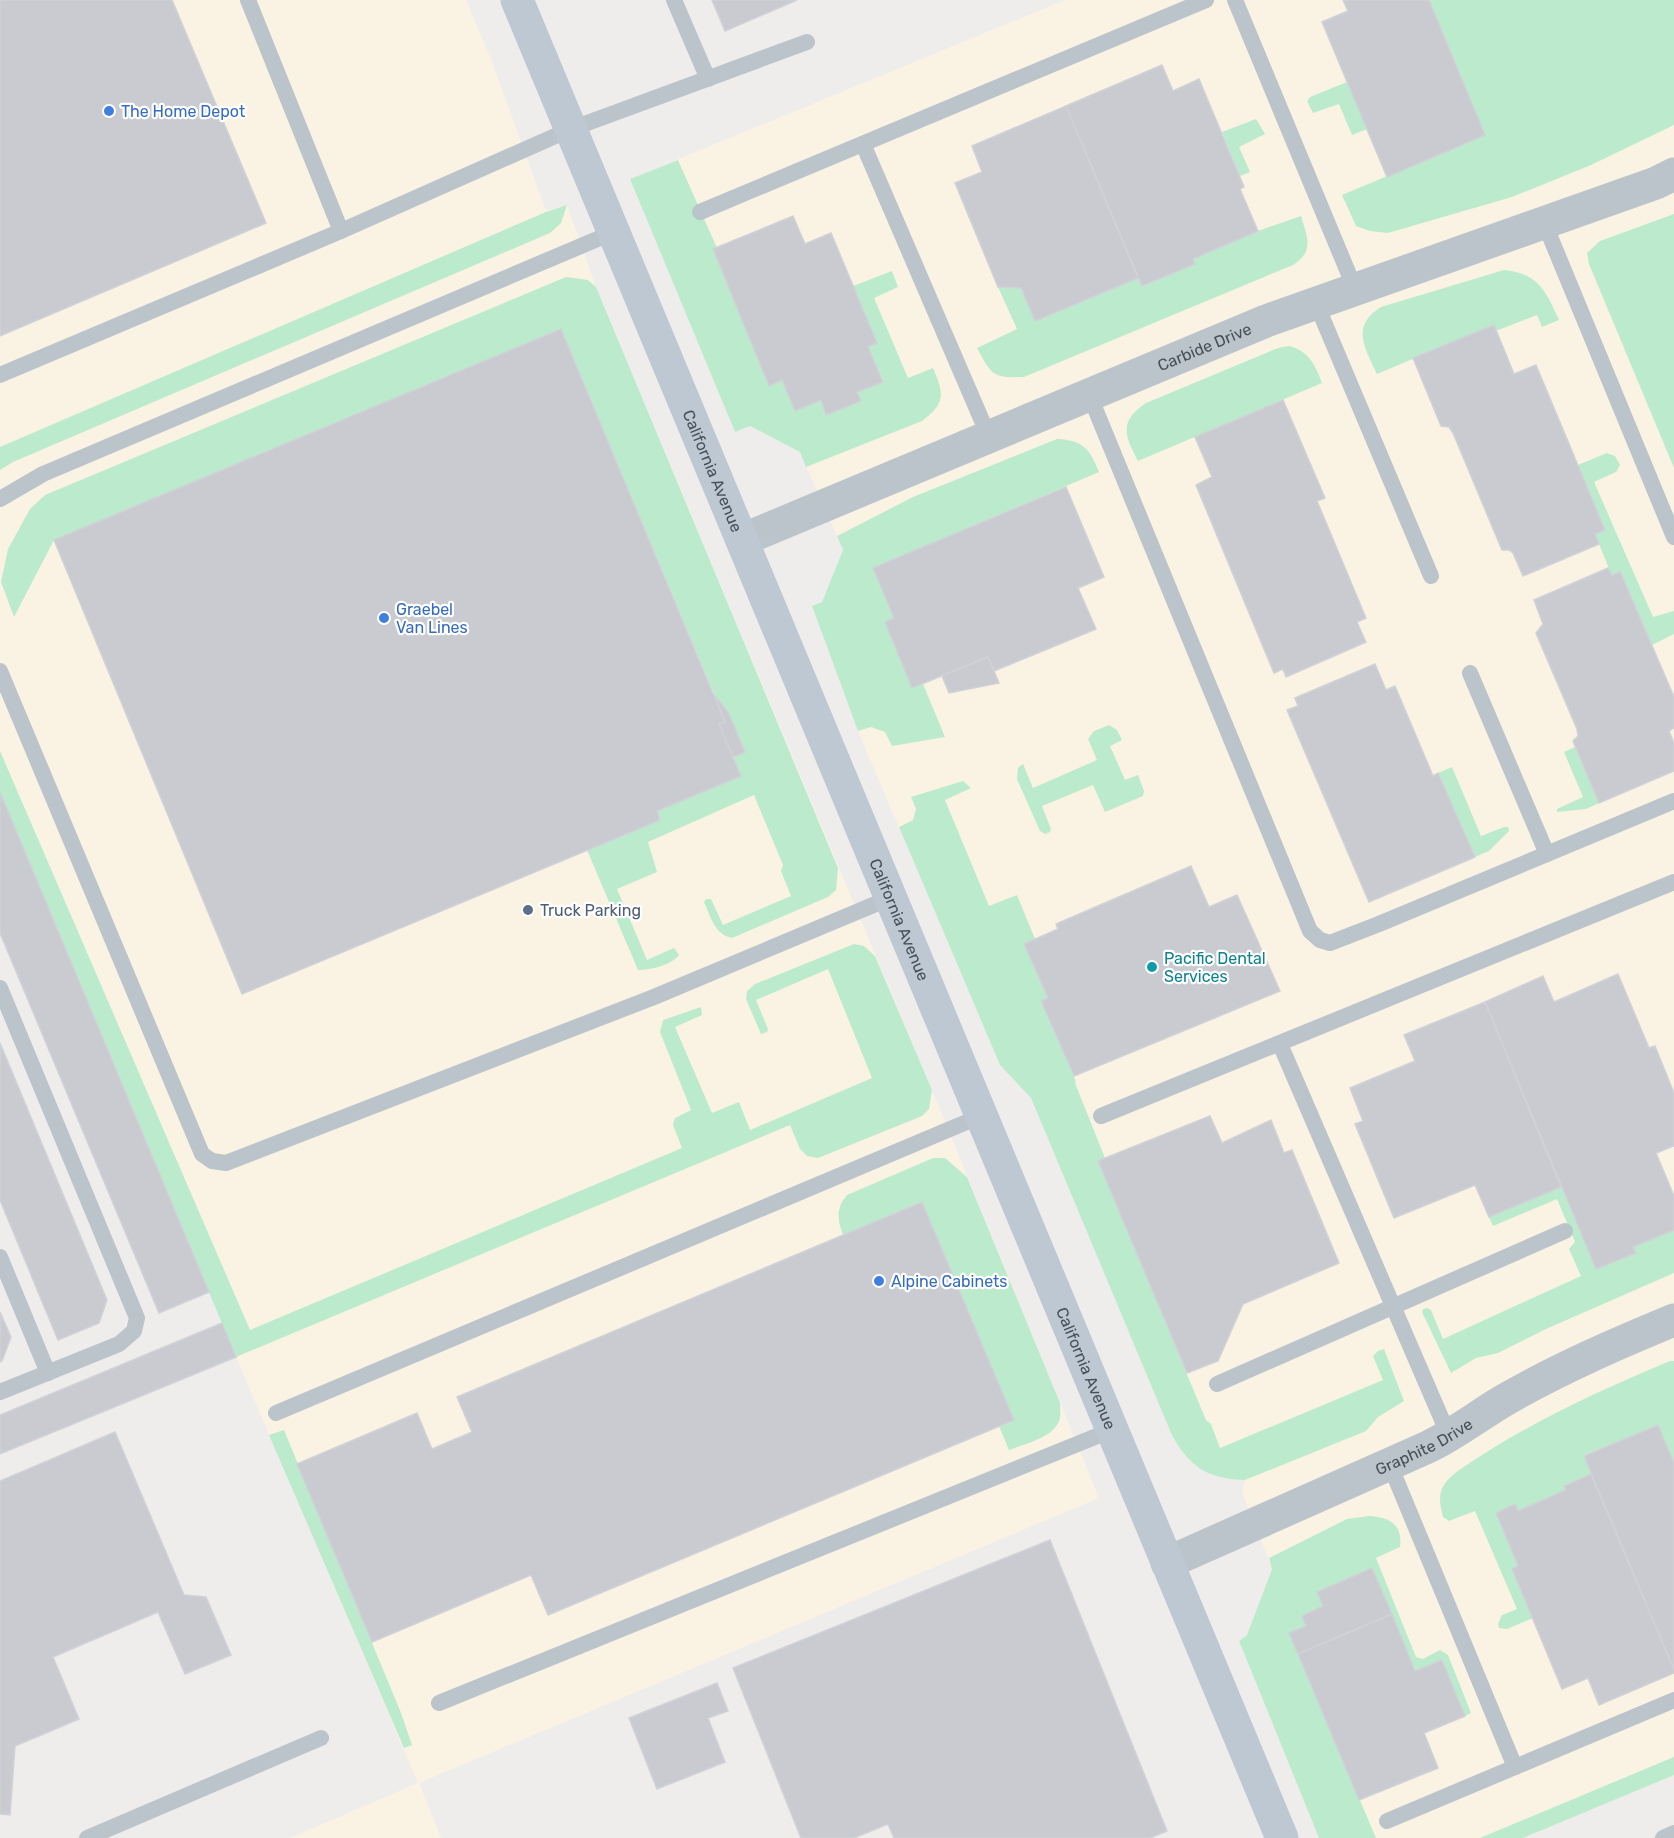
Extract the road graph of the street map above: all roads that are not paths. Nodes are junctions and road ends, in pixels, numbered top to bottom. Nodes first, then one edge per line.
1 (248, 0) edge
2 (517, 0) edge
3 (674, 0) edge
4 (1206, 0) edge
5 (1235, 0) edge
6 (807, 42) dead end
7 (708, 79) junction
8 (571, 129) junction
9 (863, 144) junction
10 (1674, 174) edge
11 (700, 212) dead end
12 (1544, 222) junction
13 (341, 231) junction
14 (614, 232) junction
15 (1355, 289) junction
16 (1316, 303) junction
17 (0, 375) edge
18 (1089, 394) junction
19 (989, 437) junction
20 (0, 499) edge
21 (1674, 537) edge
22 (742, 540) junction
23 (1431, 576) dead end
24 (0, 671) edge
25 (1470, 673) dead end
26 (1674, 801) edge
27 (1546, 854) junction
28 (1674, 882) edge
29 (890, 898) junction
30 (0, 988) edge
31 (1280, 1044) junction
32 (981, 1116) junction
33 (1101, 1116) dead end
34 (1565, 1231) dead end
35 (0, 1257) edge
36 (1393, 1307) junction
37 (1674, 1320) edge
38 (48, 1372) junction
39 (1217, 1384) dead end
40 (0, 1392) edge
41 (276, 1413) dead end
42 (1112, 1430) junction
43 (1449, 1436) junction
44 (1390, 1464) junction
45 (1167, 1563) junction
46 (1674, 1700) edge
47 (439, 1702) dead end
48 (321, 1738) dead end
49 (1515, 1767) junction
50 (1387, 1821) dead end
51 (1674, 1833) edge
52 (87, 1838) edge
53 (1282, 1838) edge
54 (1663, 1838) edge

1 - 13 lane
2 - 8 main road, California Avenue
3 - 7 lane
4 - 9 lane
5 - 15 lane
6 - 7 lane
7 - 8 lane
8 - 13 lane
8 - 14 main road, California Avenue
9 - 11 lane
9 - 19 lane
10 - 12 street, Carbide Drive
12 - 15 street, Carbide Drive
12 - 21 lane
13 - 17 lane
14 - 20 lane
14 - 22 main road, California Avenue
15 - 16 street, Carbide Drive
16 - 18 street, Carbide Drive
16 - 23 lane
18 - 19 street, Carbide Drive
18 - 27 lane
19 - 22 street, Carbide Drive
22 - 29 main road, California Avenue
24 - 29 lane
25 - 27 lane
26 - 27 lane
28 - 31 lane
29 - 32 main road, California Avenue
30 - 38 lane
31 - 33 lane
31 - 36 lane
32 - 41 lane
32 - 42 main road, California Avenue
34 - 36 lane
35 - 38 lane
36 - 39 lane
36 - 43 lane
37 - 43 street, Graphite Drive
38 - 40 lane
42 - 45 main road, California Avenue
42 - 47 lane
43 - 44 street, Graphite Drive
44 - 45 street, Graphite Drive
44 - 49 lane
45 - 53 main road, California Avenue
46 - 49 lane
48 - 52 lane
49 - 50 lane
51 - 54 lane

